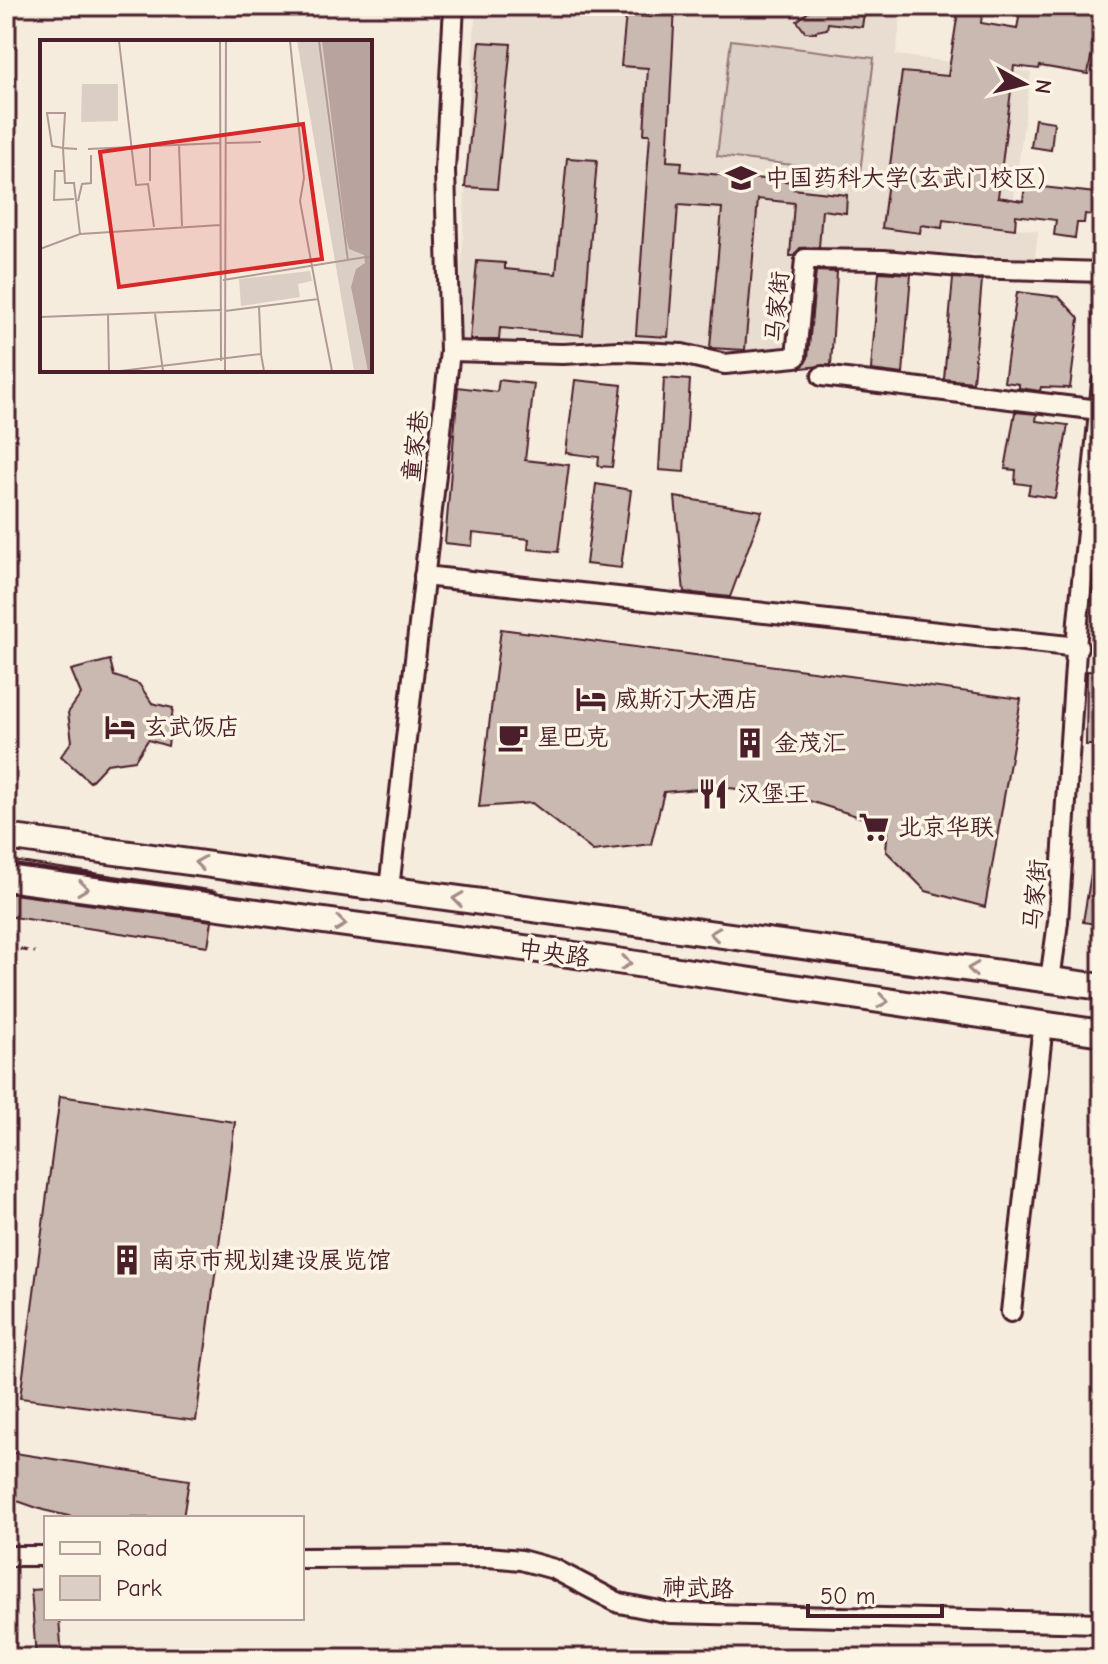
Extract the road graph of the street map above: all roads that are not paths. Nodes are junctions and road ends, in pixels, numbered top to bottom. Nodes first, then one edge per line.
1 (454, 6) edge
2 (1102, 272) edge
3 (450, 351) junction
4 (822, 376) dead end
5 (1102, 383) edge
6 (1099, 410) junction
7 (424, 576) junction
8 (1078, 647) junction
9 (6, 837) edge
10 (6, 878) edge
11 (389, 889) junction
12 (1050, 980) junction
13 (1102, 987) edge
14 (1043, 1025) junction
15 (1102, 1033) edge
16 (1011, 1312) dead end
17 (6, 1556) edge
18 (44, 1556) edge
19 (304, 1558) edge
20 (1102, 1623) edge

1 - 3 street, 童家巷
2 - 3 street, 马家街
3 - 7 street, 童家巷
4 - 6 street
5 - 6 street, 马家街
6 - 8 street, 马家街
7 - 8 street
7 - 11 street, 童家巷
8 - 12 street, 马家街
11 -> 9 main road, 中央路
10 -> 14 main road, 中央路
12 -> 11 main road, 中央路
12 - 13 main road, 中央路
14 - 15 main road, 中央路
14 - 16 street
17 - 18 street
19 - 20 street, 神武路

